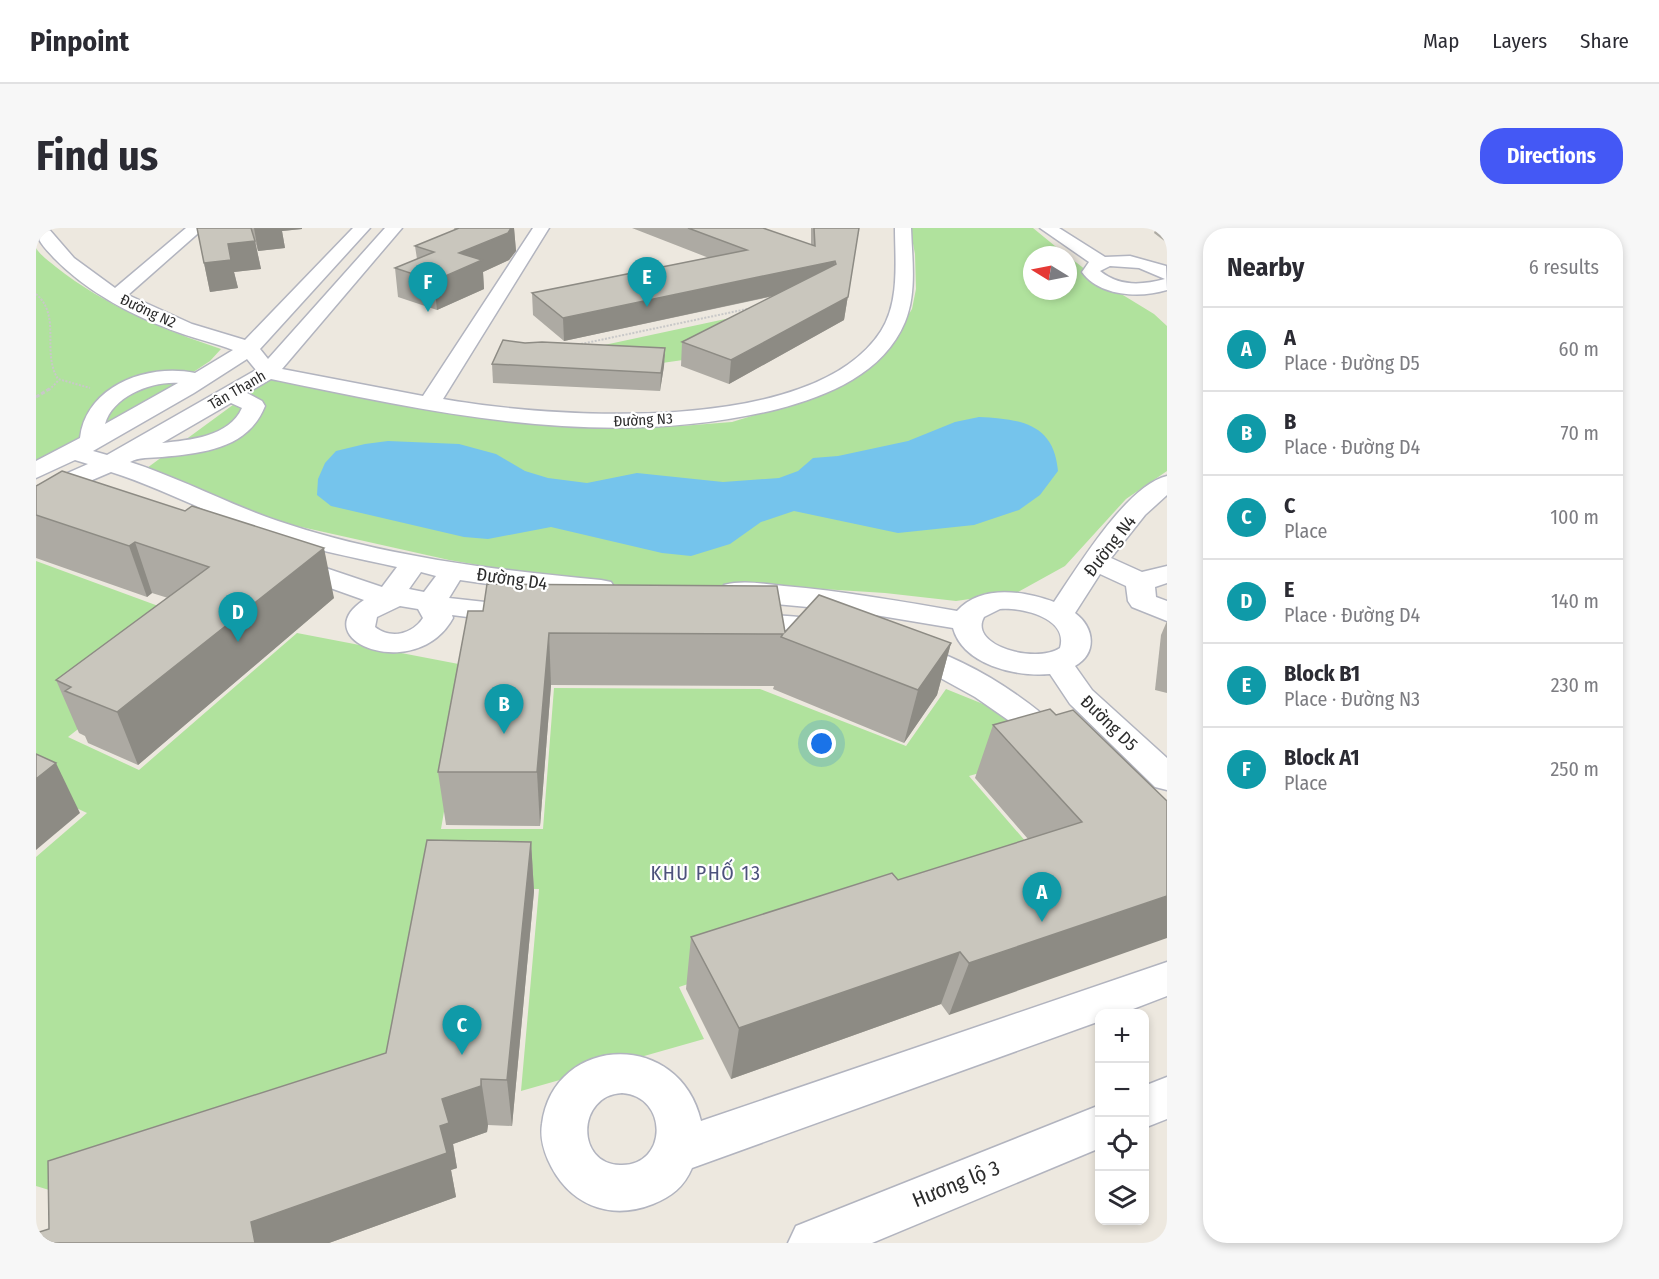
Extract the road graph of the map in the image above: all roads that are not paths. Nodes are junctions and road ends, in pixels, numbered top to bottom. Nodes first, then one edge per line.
1 (39, 228) edge
2 (196, 228) edge
3 (362, 228) edge
4 (394, 228) edge
5 (541, 228) edge
6 (557, 228) edge
7 (903, 228) edge
8 (1048, 228) edge
9 (1102, 263) junction
10 (1166, 275) edge
11 (1147, 289) junction
12 (116, 296) junction
13 (1167, 305) edge
14 (504, 320) dead end
15 (248, 349) junction
16 (268, 372) junction
17 (199, 380) junction
18 (229, 393) junction
19 (429, 404) junction
20 (82, 448) junction
21 (119, 458) junction
22 (36, 471) edge
23 (1167, 483) edge
24 (36, 496) edge
25 (264, 554) edge
26 (1095, 561) junction
27 (413, 564) junction
28 (453, 571) junction
29 (1167, 573) edge
30 (1140, 582) junction
31 (622, 589) edge
32 (713, 591) edge
33 (388, 599) junction
34 (430, 604) junction
35 (1167, 612) edge
36 (1059, 615) junction
37 (557, 618) edge
38 (711, 622) edge
39 (967, 622) junction
40 (1058, 662) junction
41 (1078, 765) edge
42 (1167, 778) edge
43 (1167, 979) edge
44 (1167, 1098) edge
45 (1149, 1105) edge
46 (1095, 1128) edge
47 (678, 1151) dead end
48 (813, 1243) edge

1 - 12 street, Đường N2
2 - 12 street
3 - 15 street, Tân Thạnh
4 - 16 street, Tân Thạnh
5 - 19 street
6 - 14 street
7 - 19 street, Đường N3
8 - 9 street
9 - 10 street
9 - 11 street
10 - 11 street
11 - 13 street
12 - 15 street, Đường N2
15 - 16 street, Đường N2
15 - 17 street, Tân Thạnh
16 - 18 street, Tân Thạnh
16 - 19 street, Đường N3
17 - 20 street, Tân Thạnh
17 - 20 street
18 - 21 street, Tân Thạnh
18 - 21 street
20 - 21 street, Đường D4
20 - 22 street, Tân Thạnh
21 - 24 street, Tân Thạnh
21 - 27 street, Đường D4
23 - 26 street, Đường N4
25 - 33 street
26 - 30 street
26 - 36 street, Đường N4
27 - 28 street, Đường D4
27 - 33 street
28 - 31 street, Đường D4
28 - 34 street
29 - 30 street
30 - 35 street
32 - 39 street
33 - 34 street
33 - 34 street
34 - 37 street
36 - 39 street
36 - 40 street
38 - 41 street
39 - 40 street
40 - 42 street, Đường D5
43 - 47 street
44 - 45 street
46 - 48 street, Hương lộ 3

